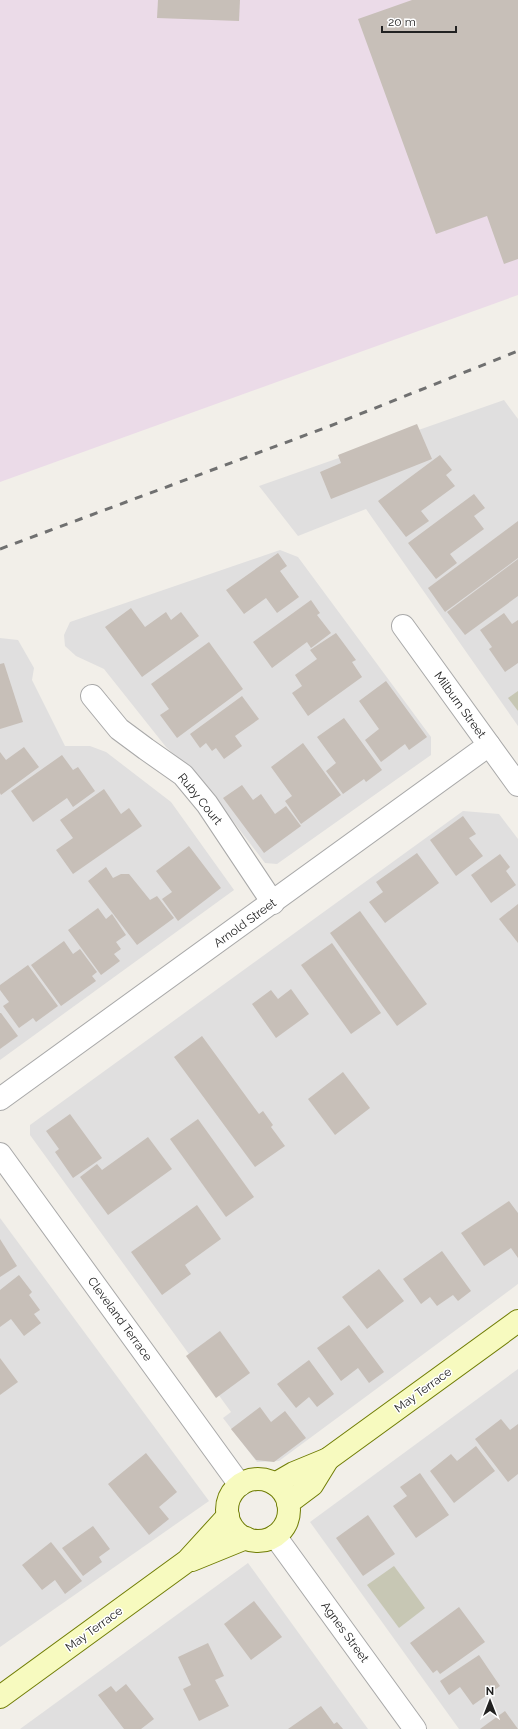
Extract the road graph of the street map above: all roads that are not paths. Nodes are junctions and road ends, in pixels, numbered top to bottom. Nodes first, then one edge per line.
1 (403, 626) dead end
2 (92, 696) dead end
3 (489, 745) junction
4 (518, 785) edge
5 (273, 903) junction
6 (0, 1099) edge
7 (0, 1154) edge
8 (518, 1321) edge
9 (328, 1459) junction
10 (275, 1484) junction
11 (240, 1485) junction
12 (288, 1503) junction
13 (228, 1516) junction
14 (275, 1536) junction
15 (246, 1538) junction
16 (187, 1561) junction
17 (0, 1697) edge
18 (415, 1729) edge

1 - 3 street, Milburn Street
2 - 5 street, Ruby Court
3 - 4 street, Milburn Street
3 - 5 street, Arnold Street
5 - 6 street, Arnold Street
7 - 11 street, Cleveland Terrace
8 - 9 street, May Terrace
9 - 10 street, May Terrace
9 - 12 street, May Terrace
10 - 11 street
10 - 12 street
11 - 13 street
12 - 14 street
13 - 15 street
13 - 16 street, May Terrace
14 - 15 street
14 - 18 street, Agnes Street
15 - 16 street, May Terrace
16 - 17 street, May Terrace

